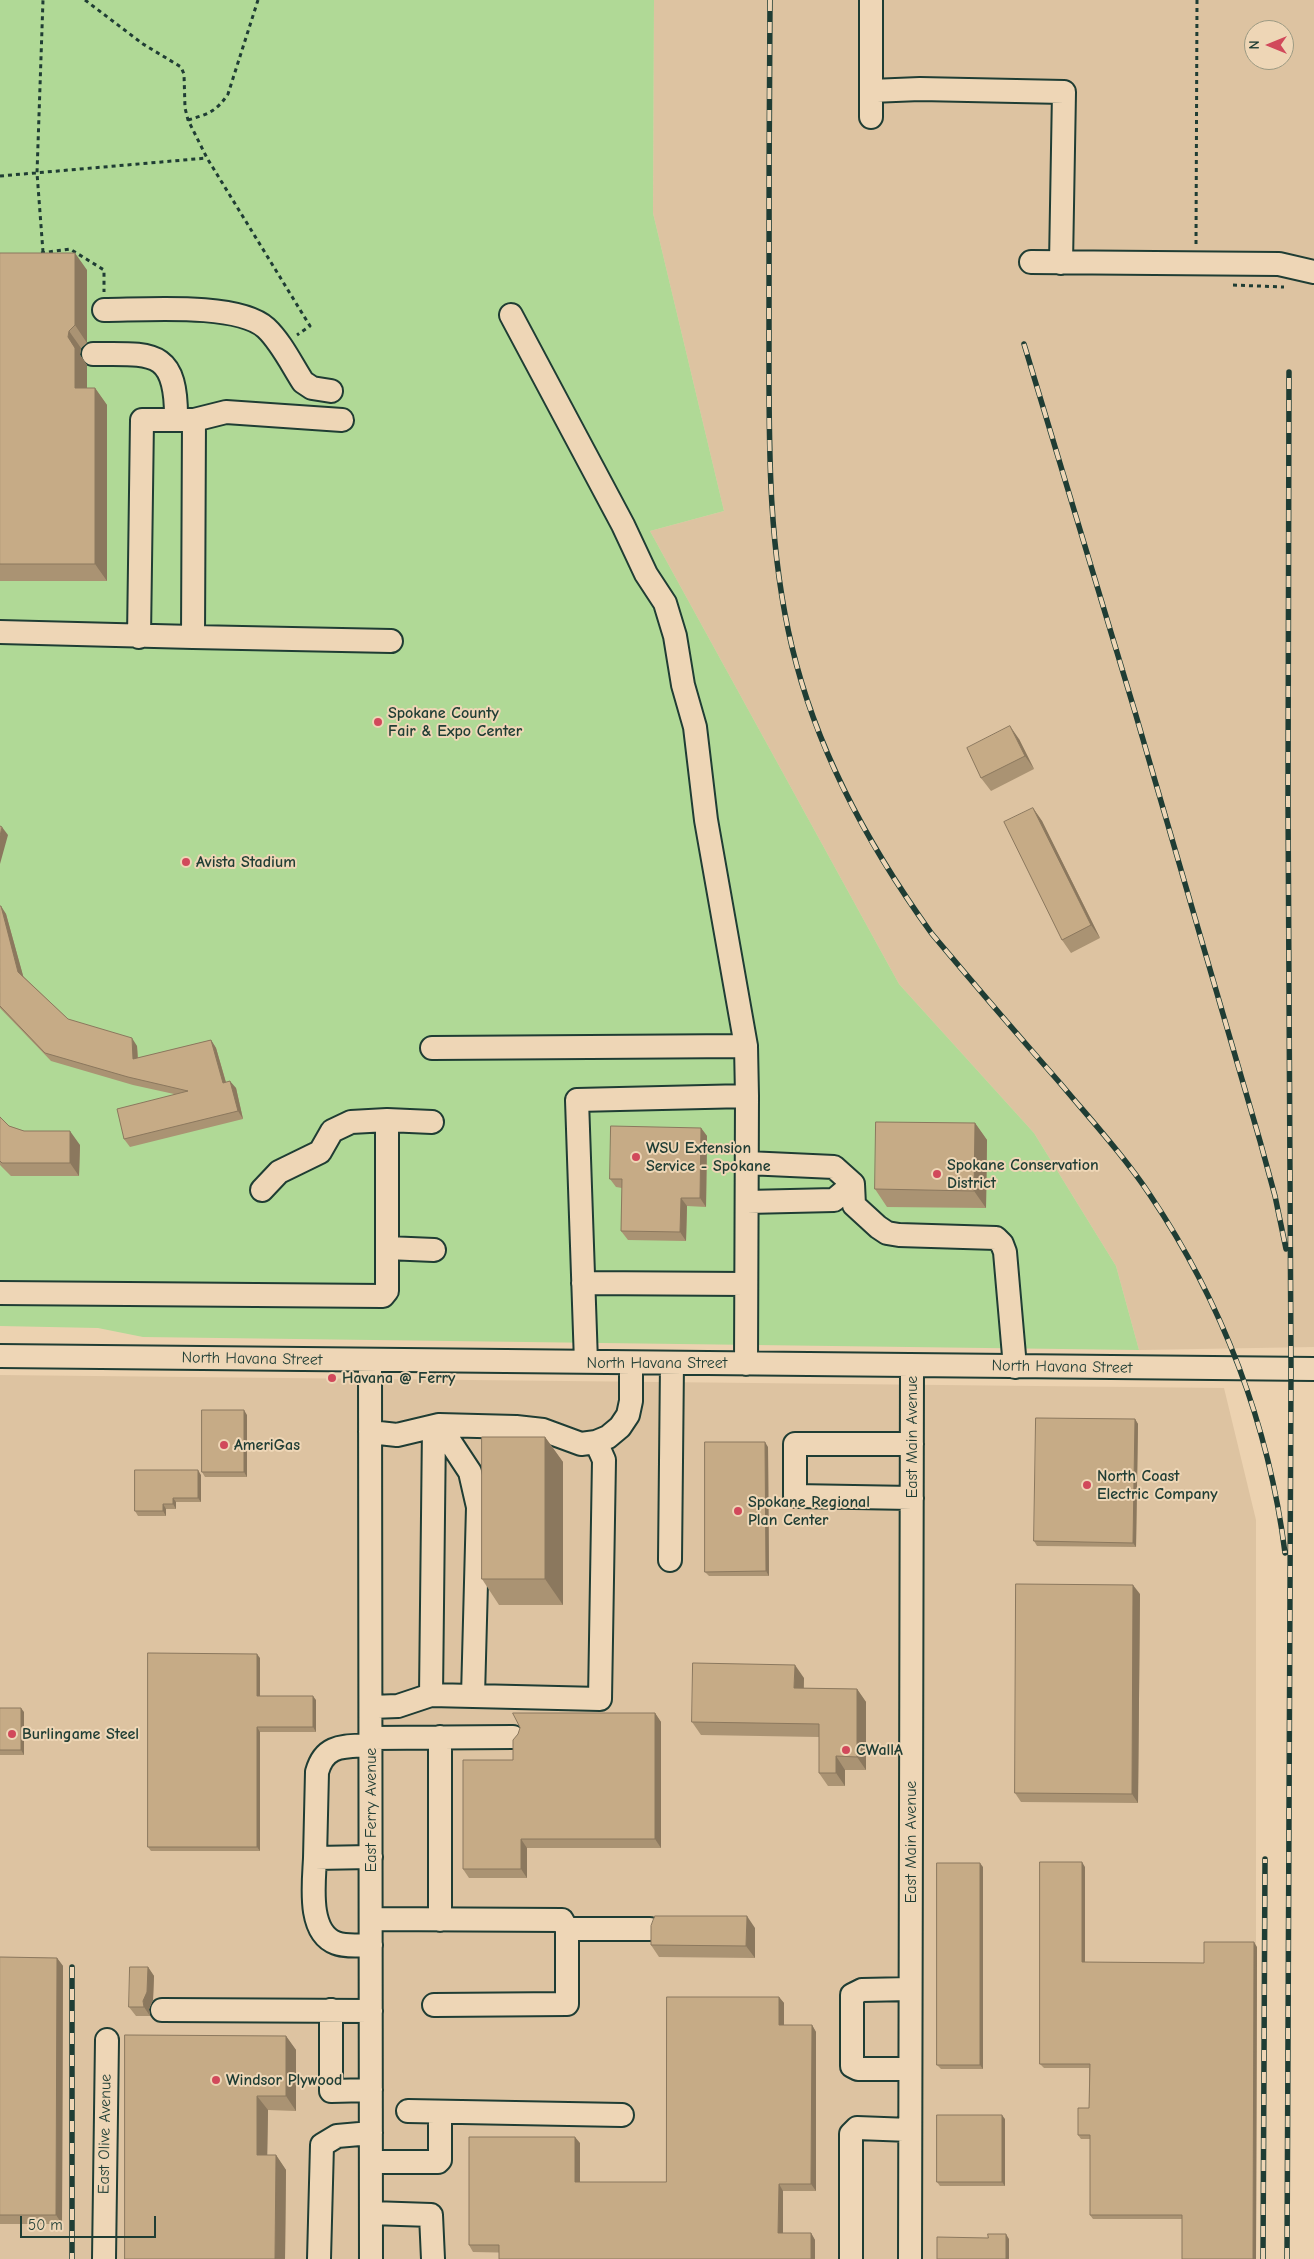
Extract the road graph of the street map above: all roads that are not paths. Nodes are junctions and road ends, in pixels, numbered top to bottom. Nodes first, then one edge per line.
1 (871, 0) edge
2 (871, 91) junction
3 (871, 117) dead end
4 (1031, 262) dead end
5 (1061, 263) junction
6 (1314, 272) edge
7 (104, 310) road end
8 (511, 316) dead end
9 (93, 354) dead end
10 (331, 391) dead end
11 (185, 420) junction
12 (342, 420) dead end
13 (0, 632) edge
14 (139, 637) junction
15 (193, 637) junction
16 (391, 641) dead end
17 (746, 1046) junction
18 (432, 1048) dead end
19 (747, 1096) junction
20 (387, 1120) junction
21 (432, 1122) dead end
22 (747, 1163) junction
23 (853, 1184) junction
24 (262, 1190) dead end
25 (747, 1202) junction
26 (388, 1248) junction
27 (434, 1250) dead end
28 (583, 1283) junction
29 (746, 1284) junction
30 (0, 1293) edge
31 (0, 1356) edge
32 (370, 1361) junction
33 (586, 1362) junction
34 (631, 1363) junction
35 (672, 1363) junction
36 (746, 1364) junction
37 (912, 1366) junction
38 (1014, 1367) junction
39 (1314, 1369) edge
40 (436, 1426) junction
41 (370, 1432) junction
42 (596, 1442) junction
43 (912, 1444) junction
44 (912, 1498) junction
45 (670, 1560) dead end
46 (431, 1695) junction
47 (473, 1696) junction
48 (370, 1707) junction
49 (512, 1736) dead end
50 (440, 1737) junction
51 (370, 1741) junction
52 (371, 1857) junction
53 (315, 1858) junction
54 (371, 1919) junction
55 (440, 1920) junction
56 (567, 1929) junction
57 (650, 1929) edge
58 (371, 1945) junction
59 (910, 1989) junction
60 (434, 2005) dead end
61 (162, 2010) dead end
62 (331, 2010) junction
63 (371, 2011) junction
64 (106, 2040) dead end
65 (910, 2069) junction
66 (371, 2090) junction
67 (408, 2111) dead end
68 (440, 2112) junction
69 (622, 2115) dead end
70 (910, 2130) junction
71 (371, 2133) junction
72 (371, 2162) junction
73 (371, 2213) junction
74 (104, 2259) edge
75 (319, 2259) edge
76 (371, 2259) edge
77 (433, 2259) edge
78 (851, 2259) edge
79 (910, 2259) edge

1 - 2 street
2 - 3 street
2 - 5 street
4 - 5 street
5 - 6 street
7 - 10 street
8 - 17 street
9 - 11 street
11 - 12 street
11 - 14 street
11 - 15 street
13 - 14 street
14 - 15 street
15 - 16 street
17 - 18 street
17 - 19 street
19 - 22 street
19 - 28 street
20 - 21 street
20 - 24 street
20 - 26 street
22 - 23 street
22 - 25 street
23 - 25 street
23 - 38 street
25 - 29 street
26 - 27 street
26 - 30 street
28 - 29 street
28 - 33 street
29 - 36 street
31 - 32 street, North Havana Street
32 - 33 street, North Havana Street
32 - 41 street, East Ferry Avenue
33 - 34 street, North Havana Street
34 - 35 street, North Havana Street
34 - 42 street
35 - 36 street, North Havana Street
35 - 45 street
36 - 37 street, North Havana Street
37 - 38 street, North Havana Street
37 - 43 street, East Main Avenue
38 - 39 street, North Havana Street
40 - 41 street
40 - 42 street
40 - 46 street
40 - 47 street
41 - 48 street, East Ferry Avenue
42 - 47 street
43 - 44 street, East Main Avenue
43 - 44 street
44 - 59 street, East Main Avenue
46 - 47 street
46 - 48 street
48 - 51 street, East Ferry Avenue
49 - 50 street
50 - 51 street
50 - 55 street
51 - 52 street, East Ferry Avenue
51 - 53 street
52 - 53 street
52 - 54 street, East Ferry Avenue
53 - 58 street
54 - 55 street
54 - 58 street, East Ferry Avenue
55 - 56 street
56 - 57 street
56 - 60 street
58 - 63 street, East Ferry Avenue
59 - 65 street, East Main Avenue
59 - 65 street
61 - 62 street
62 - 63 street
62 - 66 street
63 - 66 street, East Ferry Avenue
64 - 74 street, East Olive Avenue
65 - 70 street, East Main Avenue
66 - 71 street, East Ferry Avenue
67 - 68 street
68 - 69 street
68 - 72 street
70 - 78 street
70 - 79 street, East Main Avenue
71 - 72 street, East Ferry Avenue
71 - 75 street
72 - 73 street, East Ferry Avenue
73 - 76 street, East Ferry Avenue
73 - 77 street

